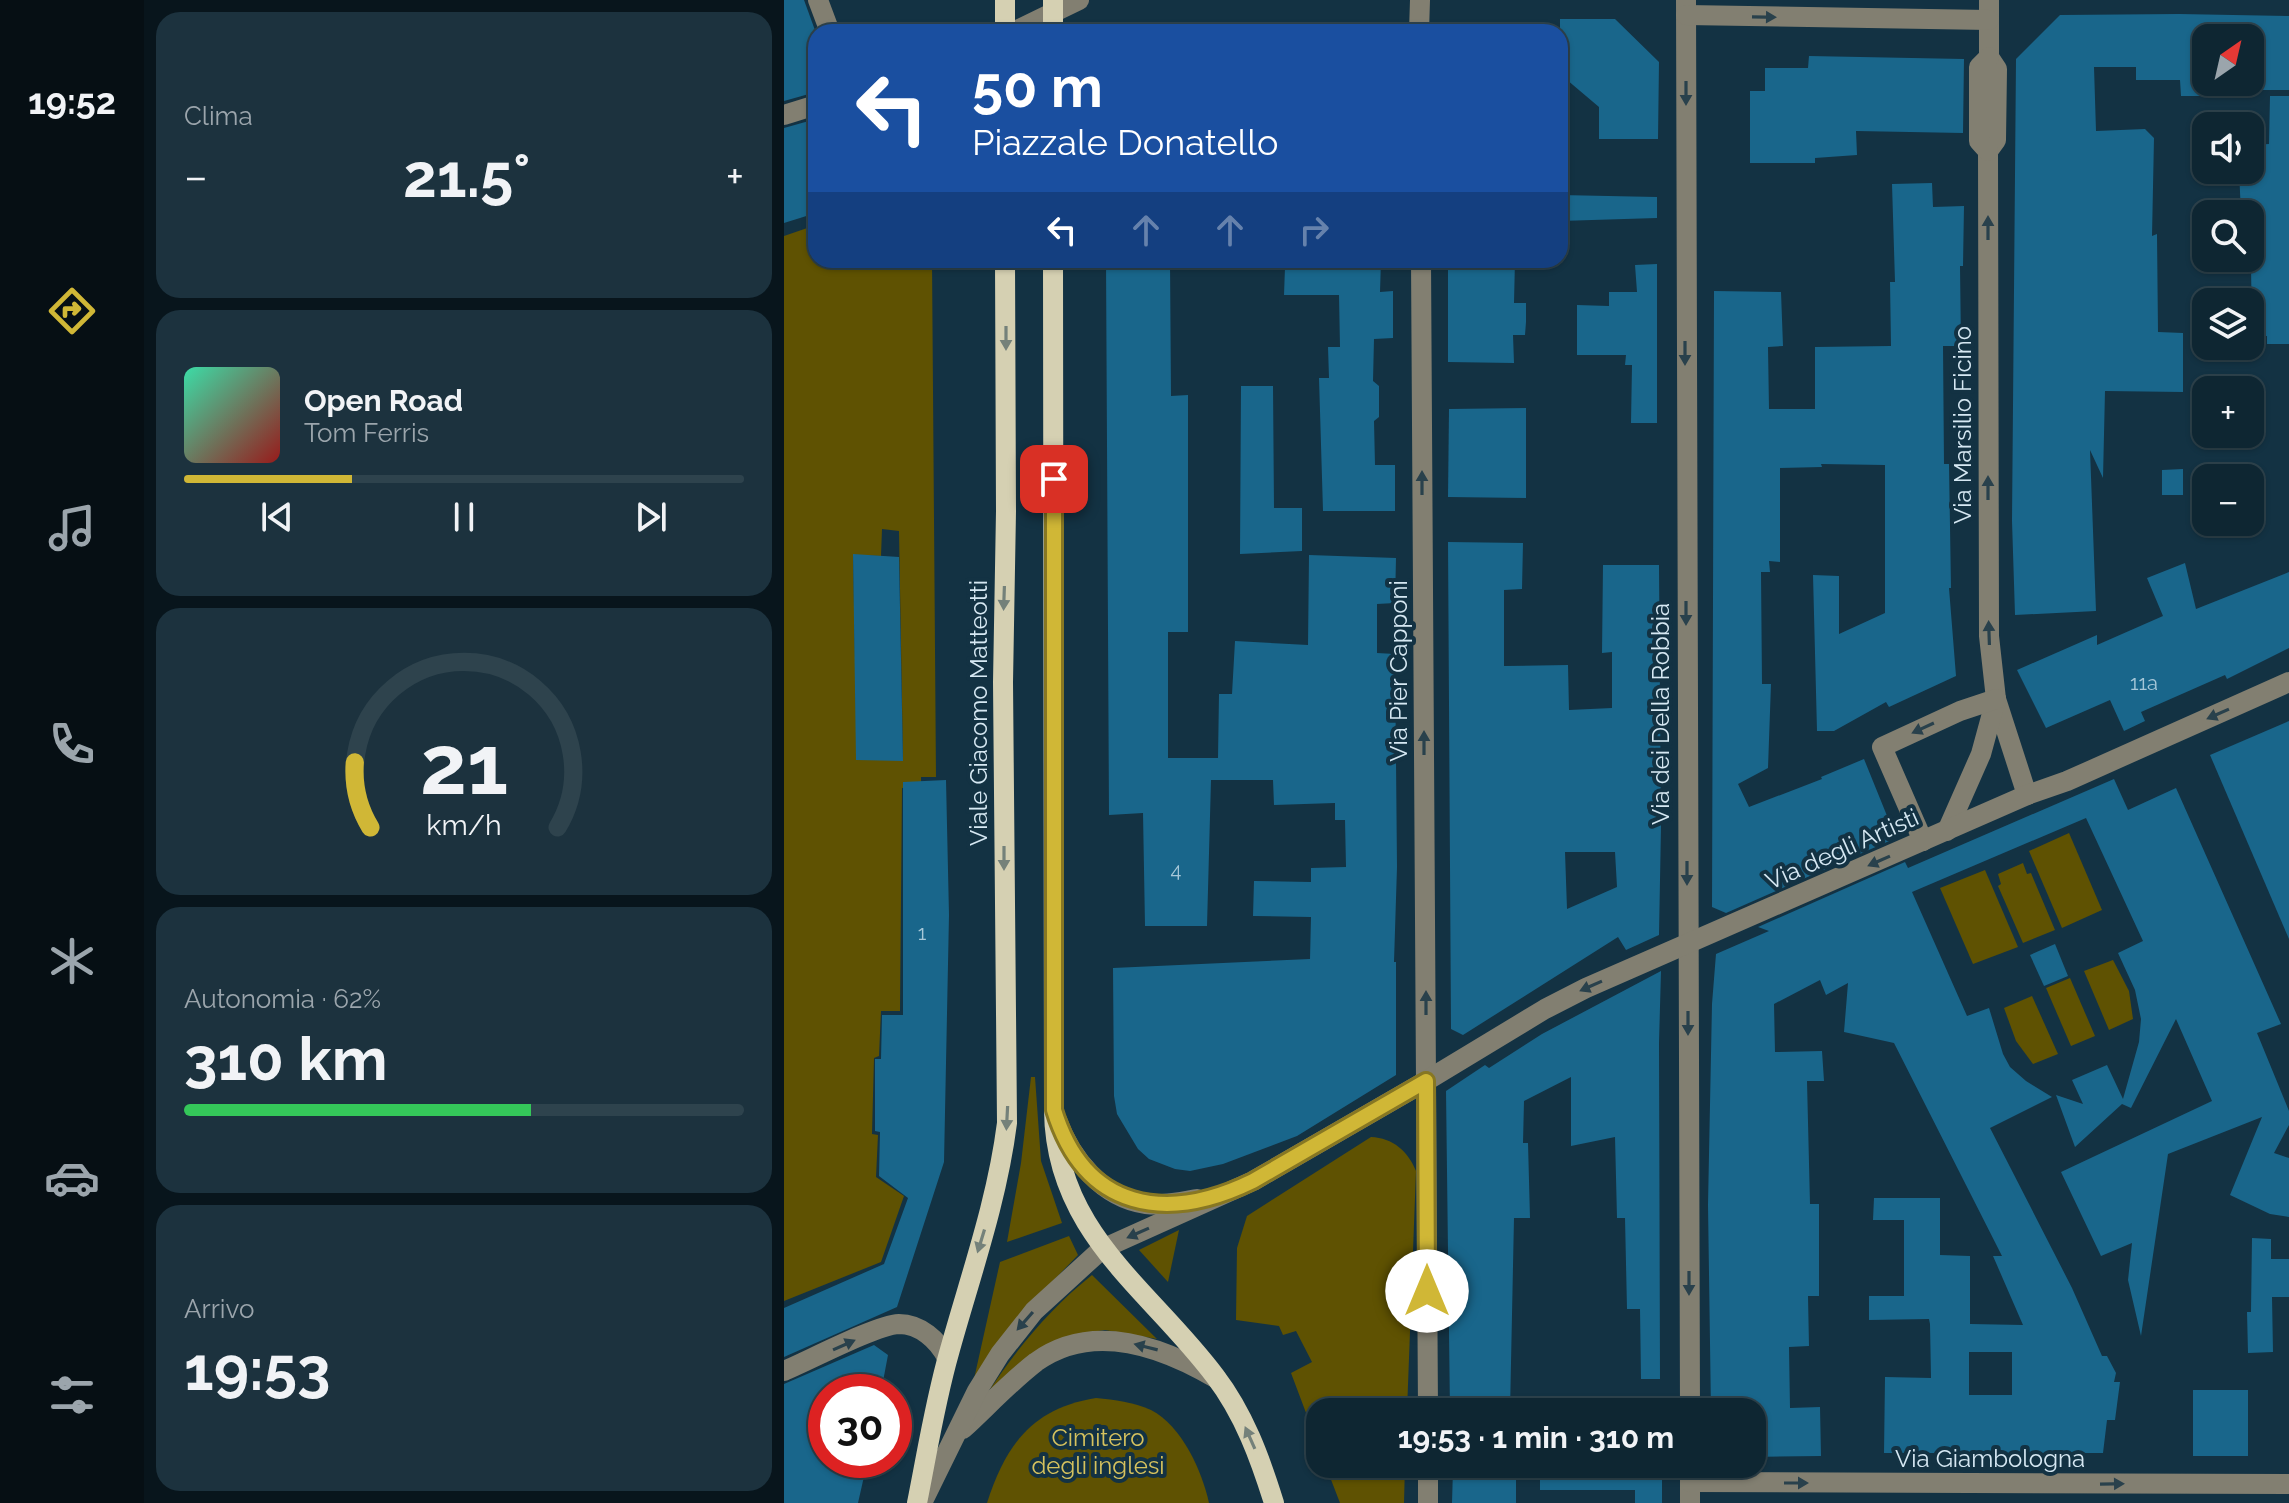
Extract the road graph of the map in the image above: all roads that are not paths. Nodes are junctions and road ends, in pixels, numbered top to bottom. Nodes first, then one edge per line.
1 (818, 0) edge
2 (1005, 0) edge
3 (1079, 0) edge
4 (1420, 0) edge
5 (1686, 8) edge
6 (1989, 10) edge
7 (1053, 15) edge
8 (827, 24) edge
9 (1005, 24) edge
10 (1032, 24) edge
11 (1419, 24) edge
12 (808, 108) edge
13 (784, 115) edge
14 (1005, 268) edge
15 (1053, 268) edge
16 (1421, 268) edge
17 (2289, 682) edge
18 (1996, 699) junction
19 (2027, 795) junction
20 (1947, 831) junction
21 (1923, 841) junction
22 (1688, 945) junction
23 (1426, 1081) junction
24 (1054, 1110) junction
25 (1225, 1195) junction
26 (1102, 1249) junction
27 (947, 1358) junction
28 (784, 1371) edge
29 (1217, 1379) junction
30 (1428, 1398) edge
31 (1690, 1398) edge
32 (953, 1439) junction
33 (1766, 1477) edge
34 (1428, 1478) edge
35 (1690, 1478) edge
36 (2289, 1484) edge
37 (2061, 1494) edge
38 (919, 1503) edge
39 (1274, 1503) edge
40 (1428, 1503) edge
41 (1690, 1503) edge

1 - 8 street
2 - 9 main road
3 - 7 street
4 - 11 street
5 -> 6 street
5 -> 22 street, Via dei Della Robbia
18 -> 6 street, Via Marsilio Ficino
7 - 10 street
12 - 13 street
14 -> 27 main road, Viale Giacomo Matteotti
15 - 24 main road
23 -> 16 street, Via Pier Capponi
17 -> 19 street, Via degli Artisti
18 - 19 street
18 - 20 street
18 -> 21 street
19 - 20 street, Via degli Artisti
20 - 21 street, Via degli Artisti
21 -> 22 street, Via degli Artisti
22 -> 23 street, Via degli Artisti
22 -> 31 street, Via dei Della Robbia
23 - 25 street, Via degli Artisti
23 - 30 street, Via Pier Capponi
24 - 25 street
24 - 26 main road
25 -> 26 street, Via degli Artisti
26 - 29 main road
26 -> 32 street, Via degli Artisti
28 -> 27 street
27 - 38 main road, Viale Giacomo Matteotti
29 -> 32 street
39 -> 29 main road
32 - 38 street, Via degli Artisti
33 -> 37 street, Via Giambologna
34 - 40 street
35 - 41 street
37 -> 36 street, Via Giambologna

